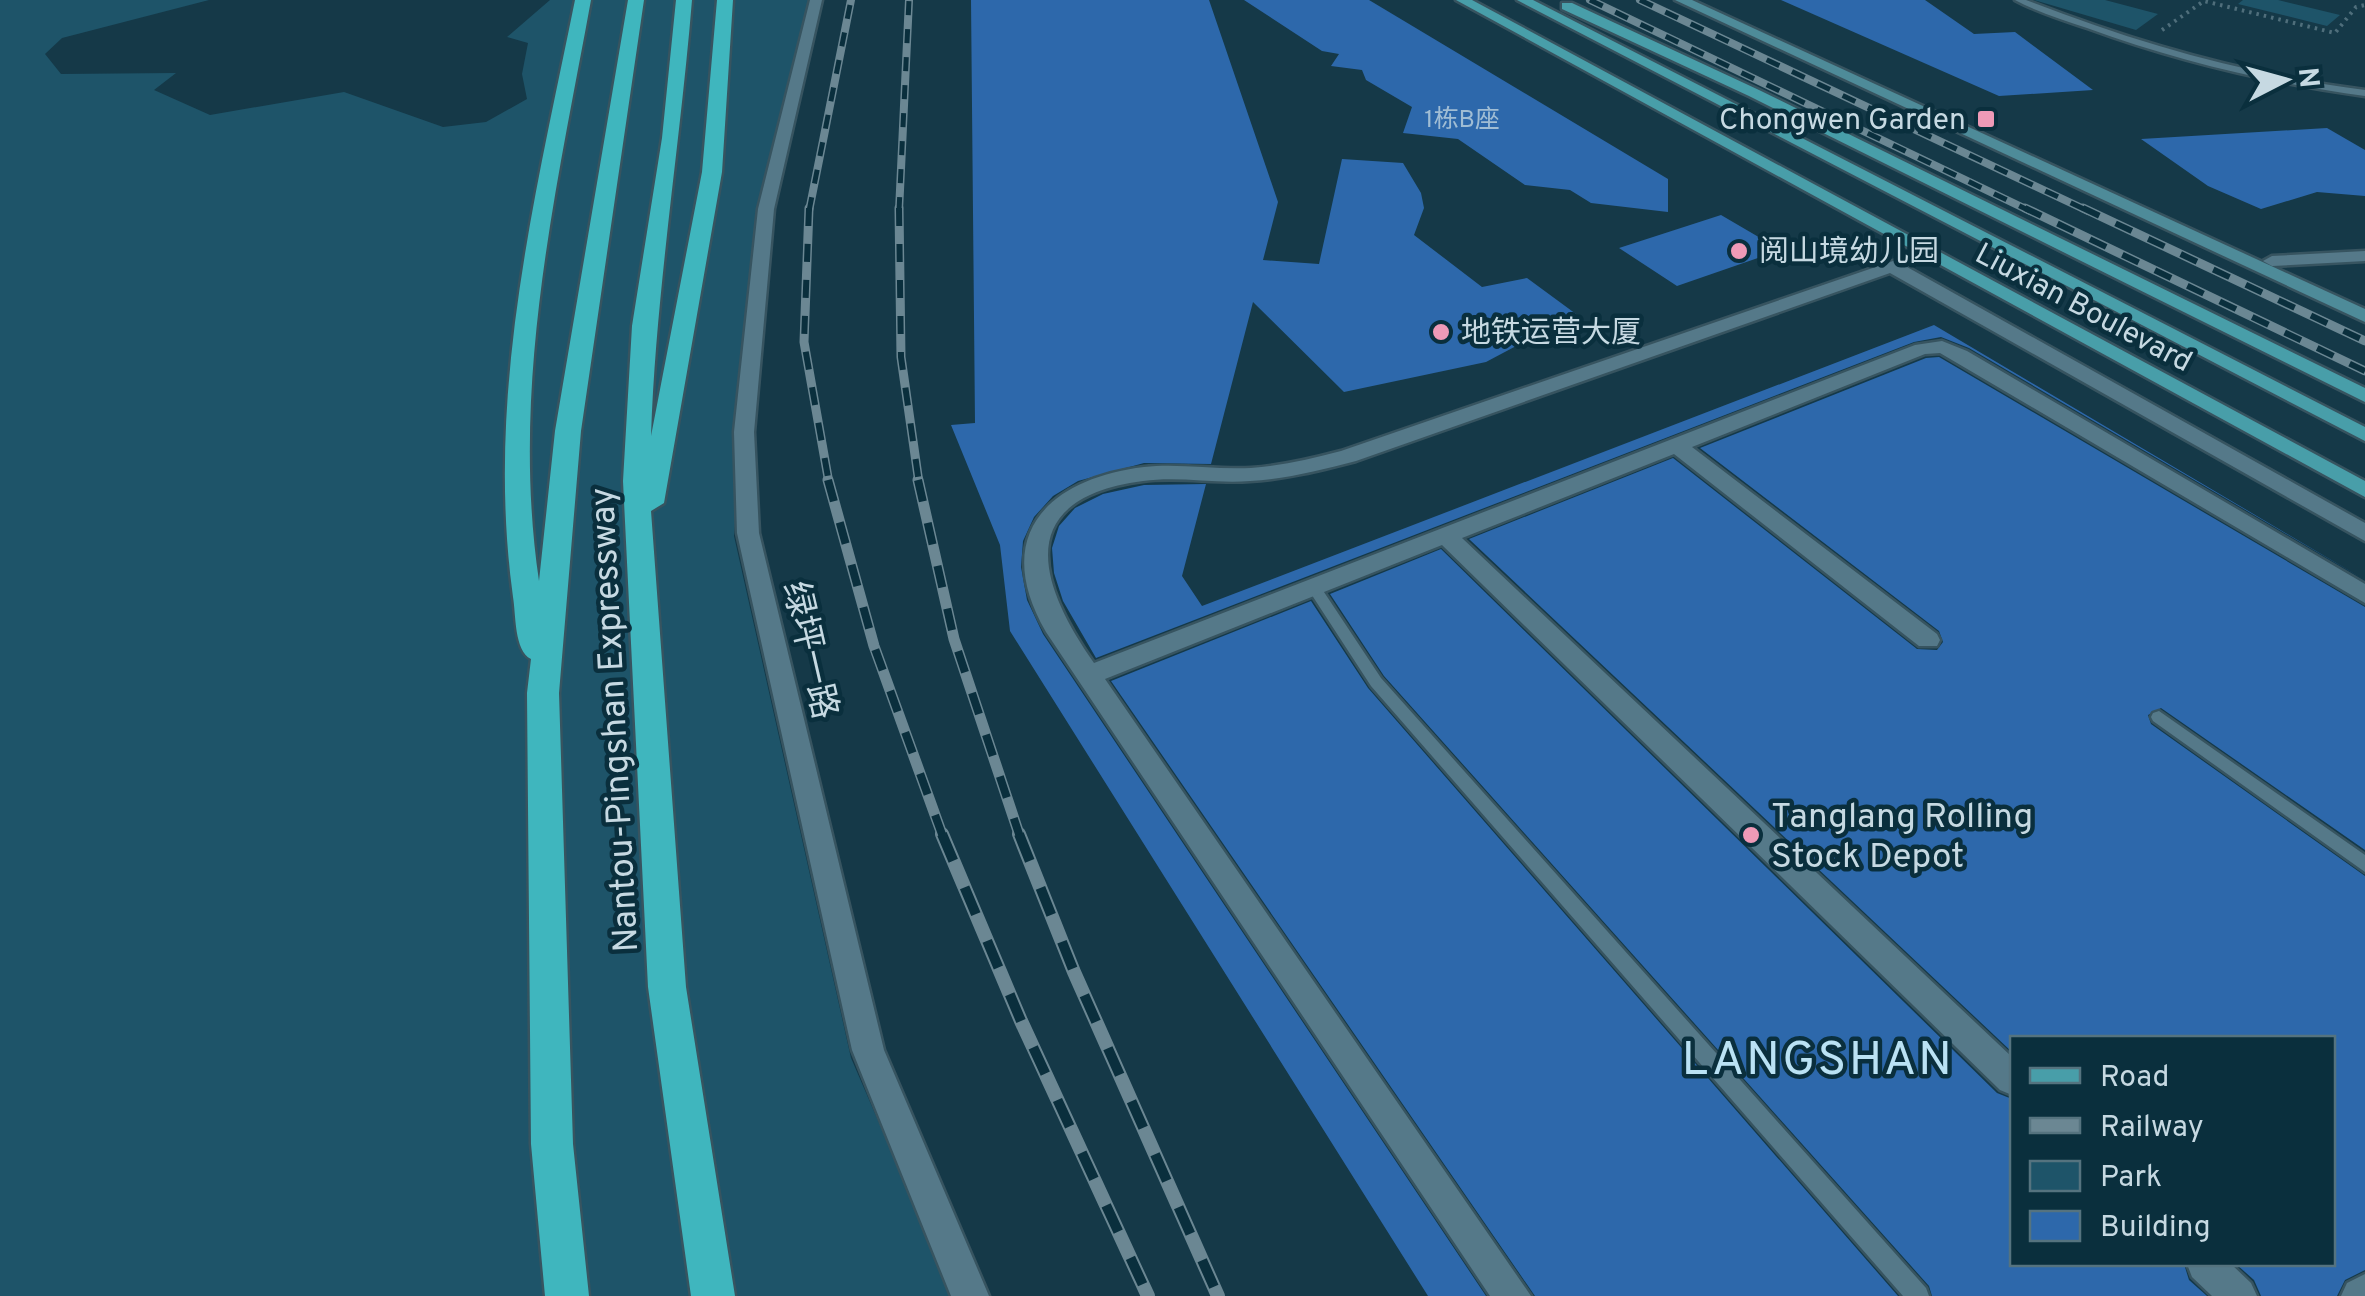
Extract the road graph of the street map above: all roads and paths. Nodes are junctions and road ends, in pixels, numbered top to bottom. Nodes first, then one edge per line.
1 (583, 0) edge
2 (636, 0) edge
3 (684, 0) edge
4 (725, 0) edge
5 (816, 0) edge
6 (1462, 0) edge
7 (1522, 0) edge
8 (1553, 0) edge
9 (1681, 0) edge
10 (1700, 0) edge
11 (2019, 0) edge
12 (2365, 6) edge
13 (2140, 45) junction
14 (2365, 93) edge
15 (1928, 254) junction
16 (2365, 256) edge
17 (2272, 262) junction
18 (1891, 266) junction
19 (2365, 304) edge
20 (2365, 316) edge
21 (2365, 396) edge
22 (2365, 435) edge
23 (1675, 444) junction
24 (2365, 490) edge
25 (2365, 533) edge
26 (1444, 534) junction
27 (1313, 586) junction
28 (642, 591) junction
29 (2365, 595) edge
30 (1928, 640) dead end
31 (1088, 675) junction
32 (544, 693) junction
33 (2159, 718) dead end
34 (2365, 865) edge
35 (2010, 1077) edge
36 (2206, 1266) edge
37 (566, 1296) edge
38 (712, 1296) edge
39 (970, 1296) edge
40 (1512, 1296) edge
41 (1918, 1296) edge
42 (2238, 1296) edge

1 - 32 highway
2 - 32 highway, Nantou-Pingshan Expressway
3 - 28 highway, Nantou-Pingshan Expressway
4 - 28 highway
5 - 39 street, 绿坪一路
6 - 15 main road, Liuxian Boulevard
7 - 22 main road, Liuxian Boulevard
8 - 21 main road
9 - 20 main road
10 - 17 main road
11 - 13 lane
12 - 13 path
13 - 14 lane
15 - 18 street
15 - 24 main road, Liuxian Boulevard
16 - 17 street
17 - 19 main road
18 - 25 street
18 - 31 street
23 - 26 street
23 - 29 street
23 - 30 street
26 - 27 street
26 - 35 street
27 - 31 street
27 - 41 lane
28 - 38 highway, Nantou-Pingshan Expressway
31 - 40 street
32 - 37 highway, Nantou-Pingshan Expressway
33 - 34 lane
36 - 42 street

